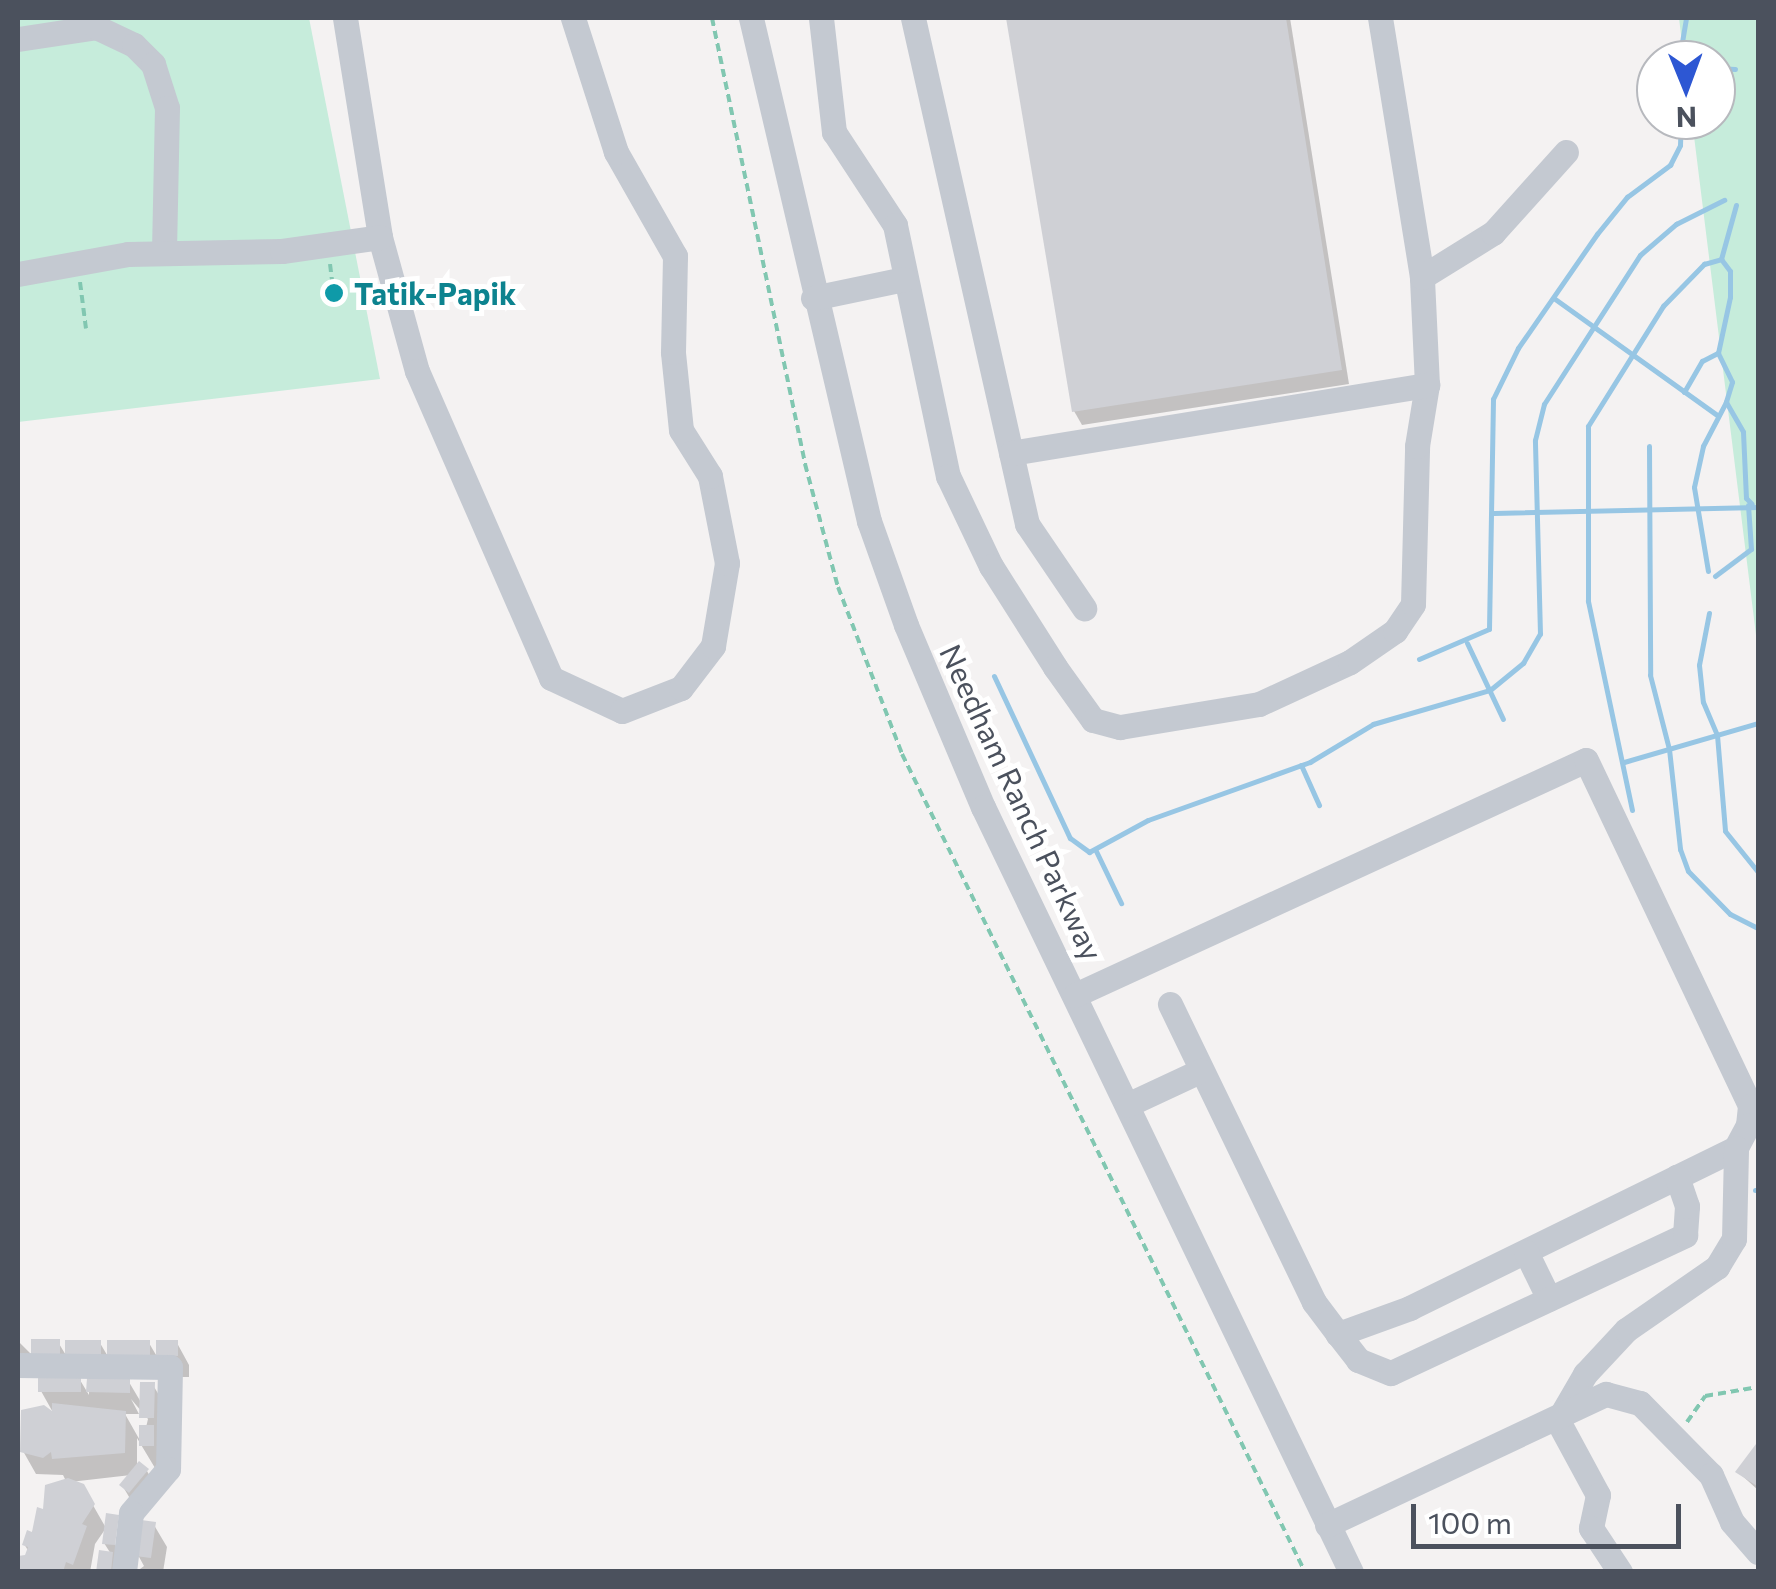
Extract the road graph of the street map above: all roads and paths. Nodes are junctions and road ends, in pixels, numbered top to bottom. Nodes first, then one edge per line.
1 (346, 18) edge
2 (573, 18) edge
3 (751, 18) edge
4 (820, 18) edge
5 (913, 18) edge
6 (1380, 18) edge
7 (18, 39) edge
8 (1566, 152) dead end
9 (380, 237) junction
10 (164, 250) junction
11 (78, 262) junction
12 (18, 274) edge
13 (1422, 278) junction
14 (904, 279) junction
15 (814, 298) junction
16 (86, 329) dead end
17 (1427, 384) junction
18 (1012, 453) junction
19 (1084, 608) dead end
20 (1076, 995) junction
21 (1170, 1004) dead end
22 (1200, 1071) junction
23 (1127, 1105) junction
24 (1736, 1148) junction
25 (1677, 1178) junction
26 (1526, 1252) junction
27 (1549, 1299) junction
28 (1338, 1334) junction
29 (18, 1364) edge
30 (1758, 1387) edge
31 (1558, 1421) junction
32 (1675, 1438) junction
33 (1328, 1525) junction
34 (1758, 1552) edge
35 (124, 1572) edge
36 (1351, 1572) edge
37 (1620, 1572) edge

1 - 9 street
2 - 9 street
3 - 15 street, Needham Ranch Parkway
4 - 14 street
5 - 18 street
6 - 13 street
7 - 10 street
8 - 13 street
9 - 10 street
10 - 11 street
11 - 12 street
11 - 16 path
13 - 17 street
14 - 15 street
14 - 17 street
15 - 20 street, Needham Ranch Parkway
17 - 18 street
18 - 19 street
20 - 23 street, Needham Ranch Parkway
20 - 24 street
21 - 22 street
22 - 23 street
22 - 28 street
23 - 33 street, Needham Ranch Parkway
24 - 25 street
24 - 31 street
25 - 26 street
25 - 27 street
26 - 27 street
26 - 28 street
27 - 28 street
29 - 35 street
30 - 32 path
31 - 32 street
31 - 33 street
31 - 37 street
32 - 34 street
33 - 36 street, Needham Ranch Parkway

